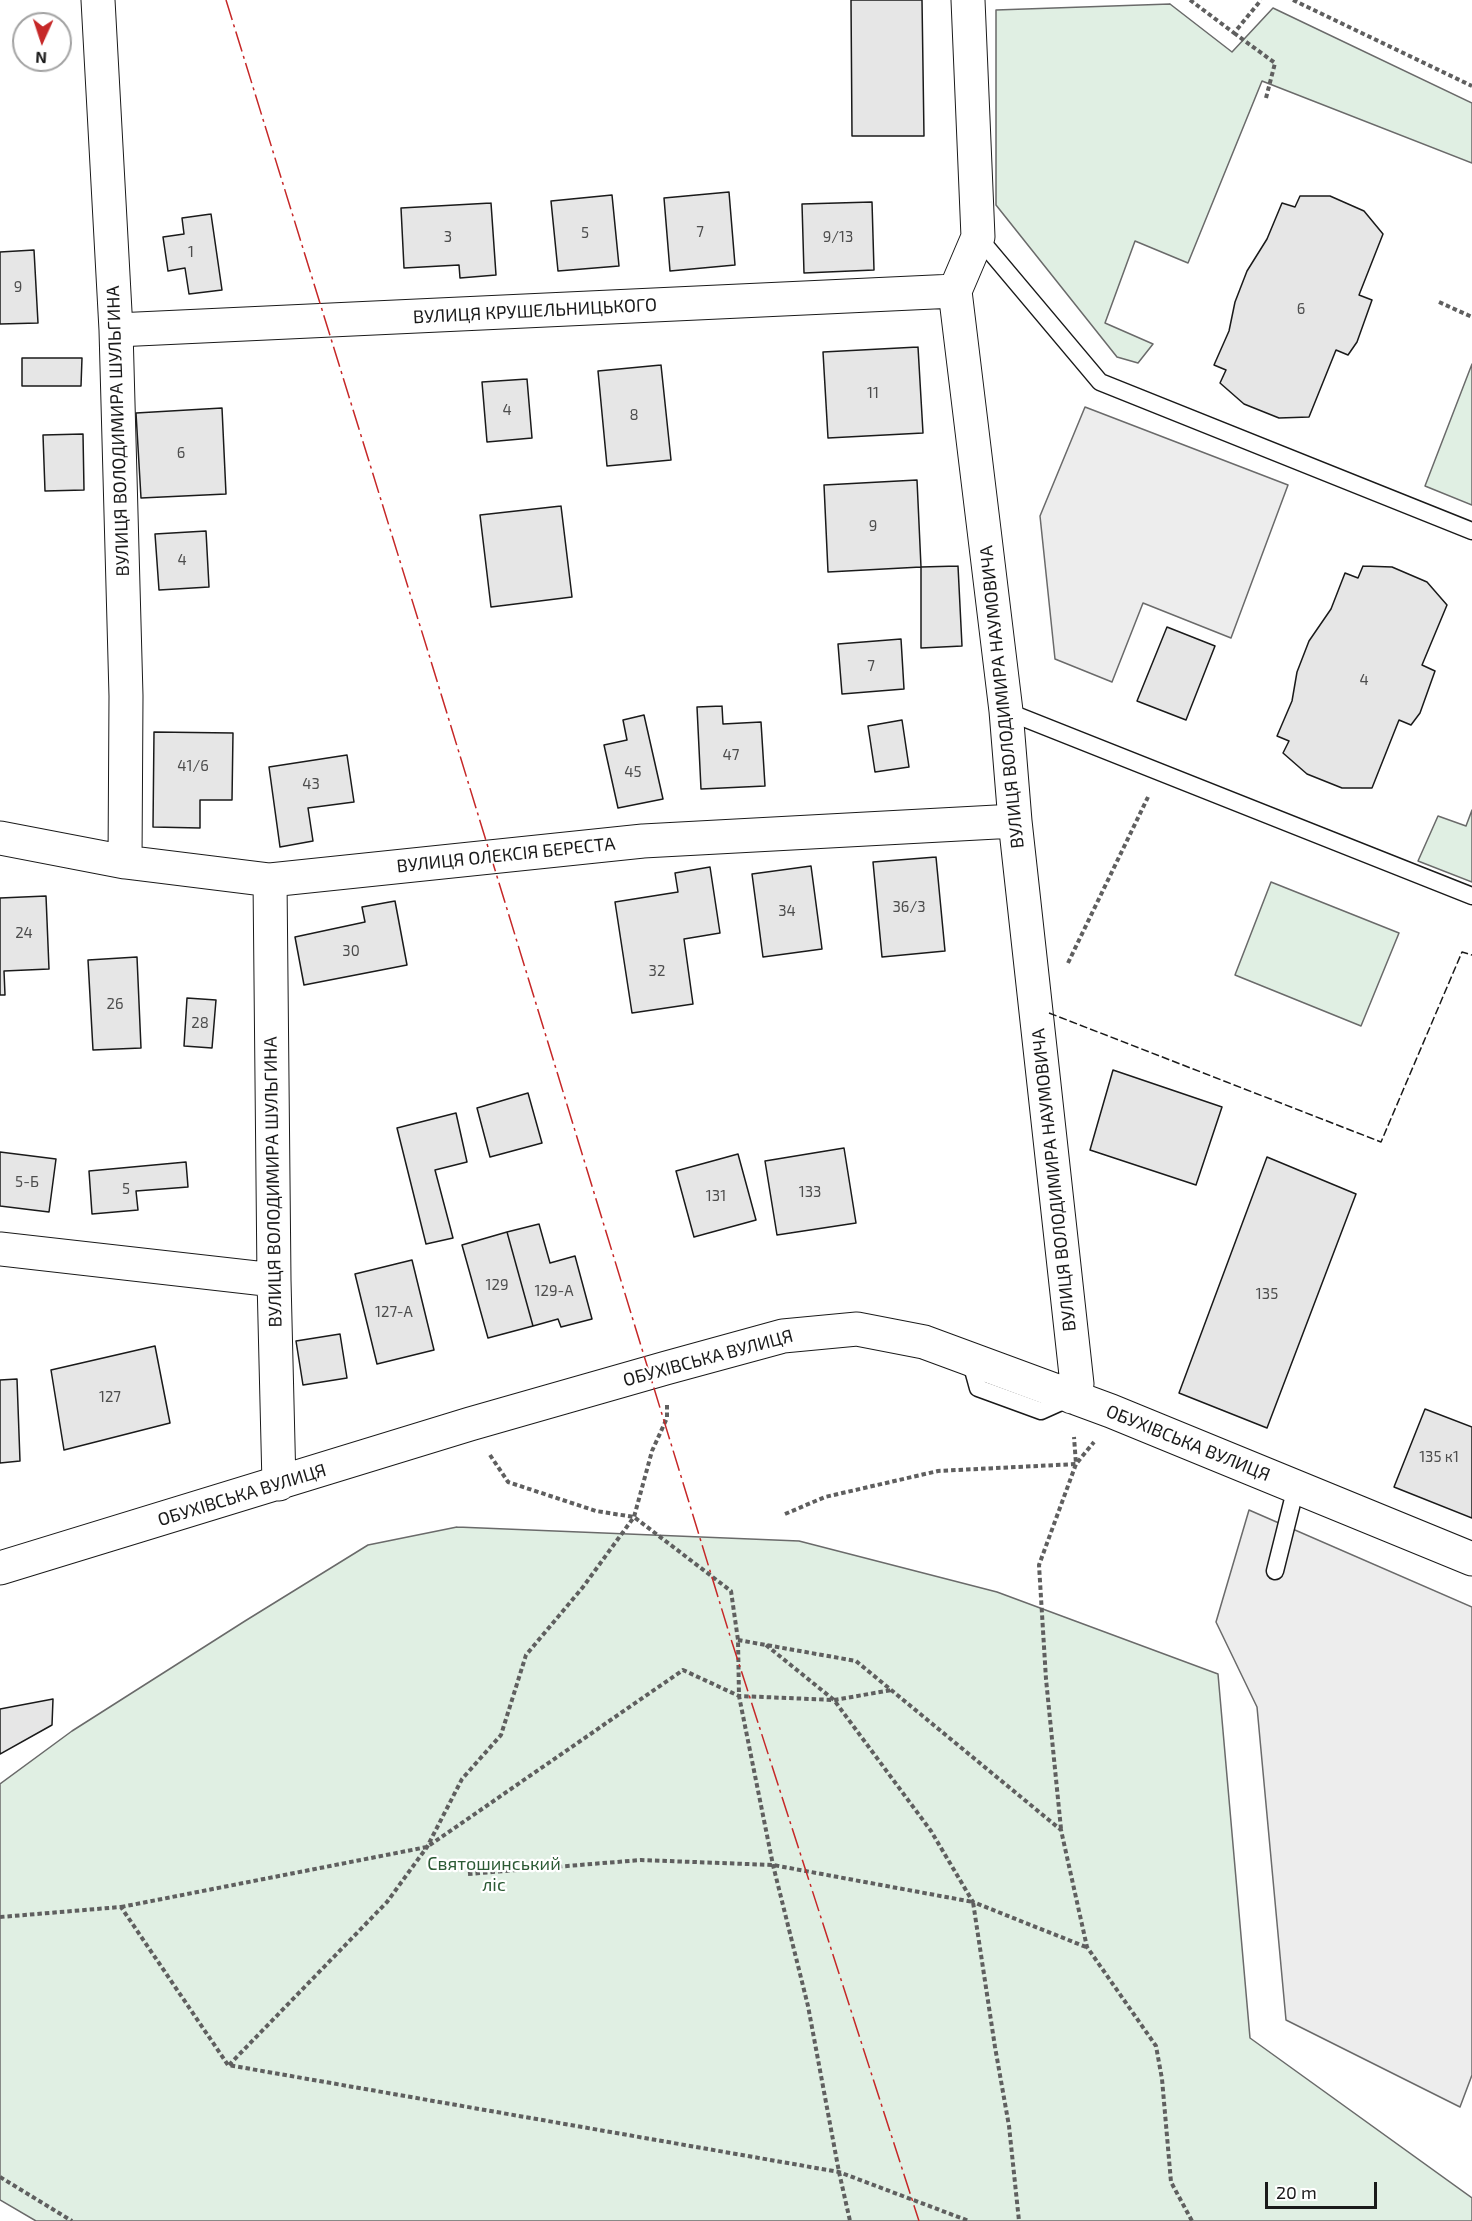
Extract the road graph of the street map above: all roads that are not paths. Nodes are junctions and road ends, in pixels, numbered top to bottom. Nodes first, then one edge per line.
1 (98, 0) edge
2 (968, 0) edge
3 (978, 237) junction
4 (955, 291) junction
5 (116, 330) junction
6 (1472, 531) edge
7 (1006, 711) junction
8 (1015, 821) junction
9 (0, 838) edge
10 (125, 862) junction
11 (270, 880) junction
12 (1472, 896) edge
13 (0, 1249) edge
14 (274, 1280) junction
15 (1071, 1397) junction
16 (279, 1484) junction
17 (1296, 1488) junction
18 (1472, 1559) edge
19 (0, 1568) edge
20 (1275, 1571) dead end

1 - 5 street, ВУЛИЦЯ ВОЛОДИМИРА ШУЛЬГИНА
2 - 3 street, ВУЛИЦЯ ВОЛОДИМИРА НАУМОВИЧА
3 - 4 street, ВУЛИЦЯ ВОЛОДИМИРА НАУМОВИЧА
3 - 6 lane
4 - 5 street, ВУЛИЦЯ КРУШЕЛЬНИЦЬКОГО
4 - 7 street, ВУЛИЦЯ ВОЛОДИМИРА НАУМОВИЧА
5 - 10 street, ВУЛИЦЯ ВОЛОДИМИРА ШУЛЬГИНА
7 - 8 street, ВУЛИЦЯ ВОЛОДИМИРА НАУМОВИЧА
7 - 12 lane
8 - 11 street, ВУЛИЦЯ ОЛЕКСІЯ БЕРЕСТА
8 - 15 street, ВУЛИЦЯ ВОЛОДИМИРА НАУМОВИЧА
9 - 10 street, ВУЛИЦЯ ОЛЕКСІЯ БЕРЕСТА
10 - 11 street, ВУЛИЦЯ ОЛЕКСІЯ БЕРЕСТА
11 - 14 street, ВУЛИЦЯ ВОЛОДИМИРА ШУЛЬГИНА
13 - 14 street
14 - 16 street, ВУЛИЦЯ ВОЛОДИМИРА ШУЛЬГИНА
15 - 16 street, ОБУХІВСЬКА ВУЛИЦЯ
15 - 17 street, ОБУХІВСЬКА ВУЛИЦЯ
16 - 19 street, ОБУХІВСЬКА ВУЛИЦЯ
17 - 18 street, ОБУХІВСЬКА ВУЛИЦЯ
17 - 20 lane

